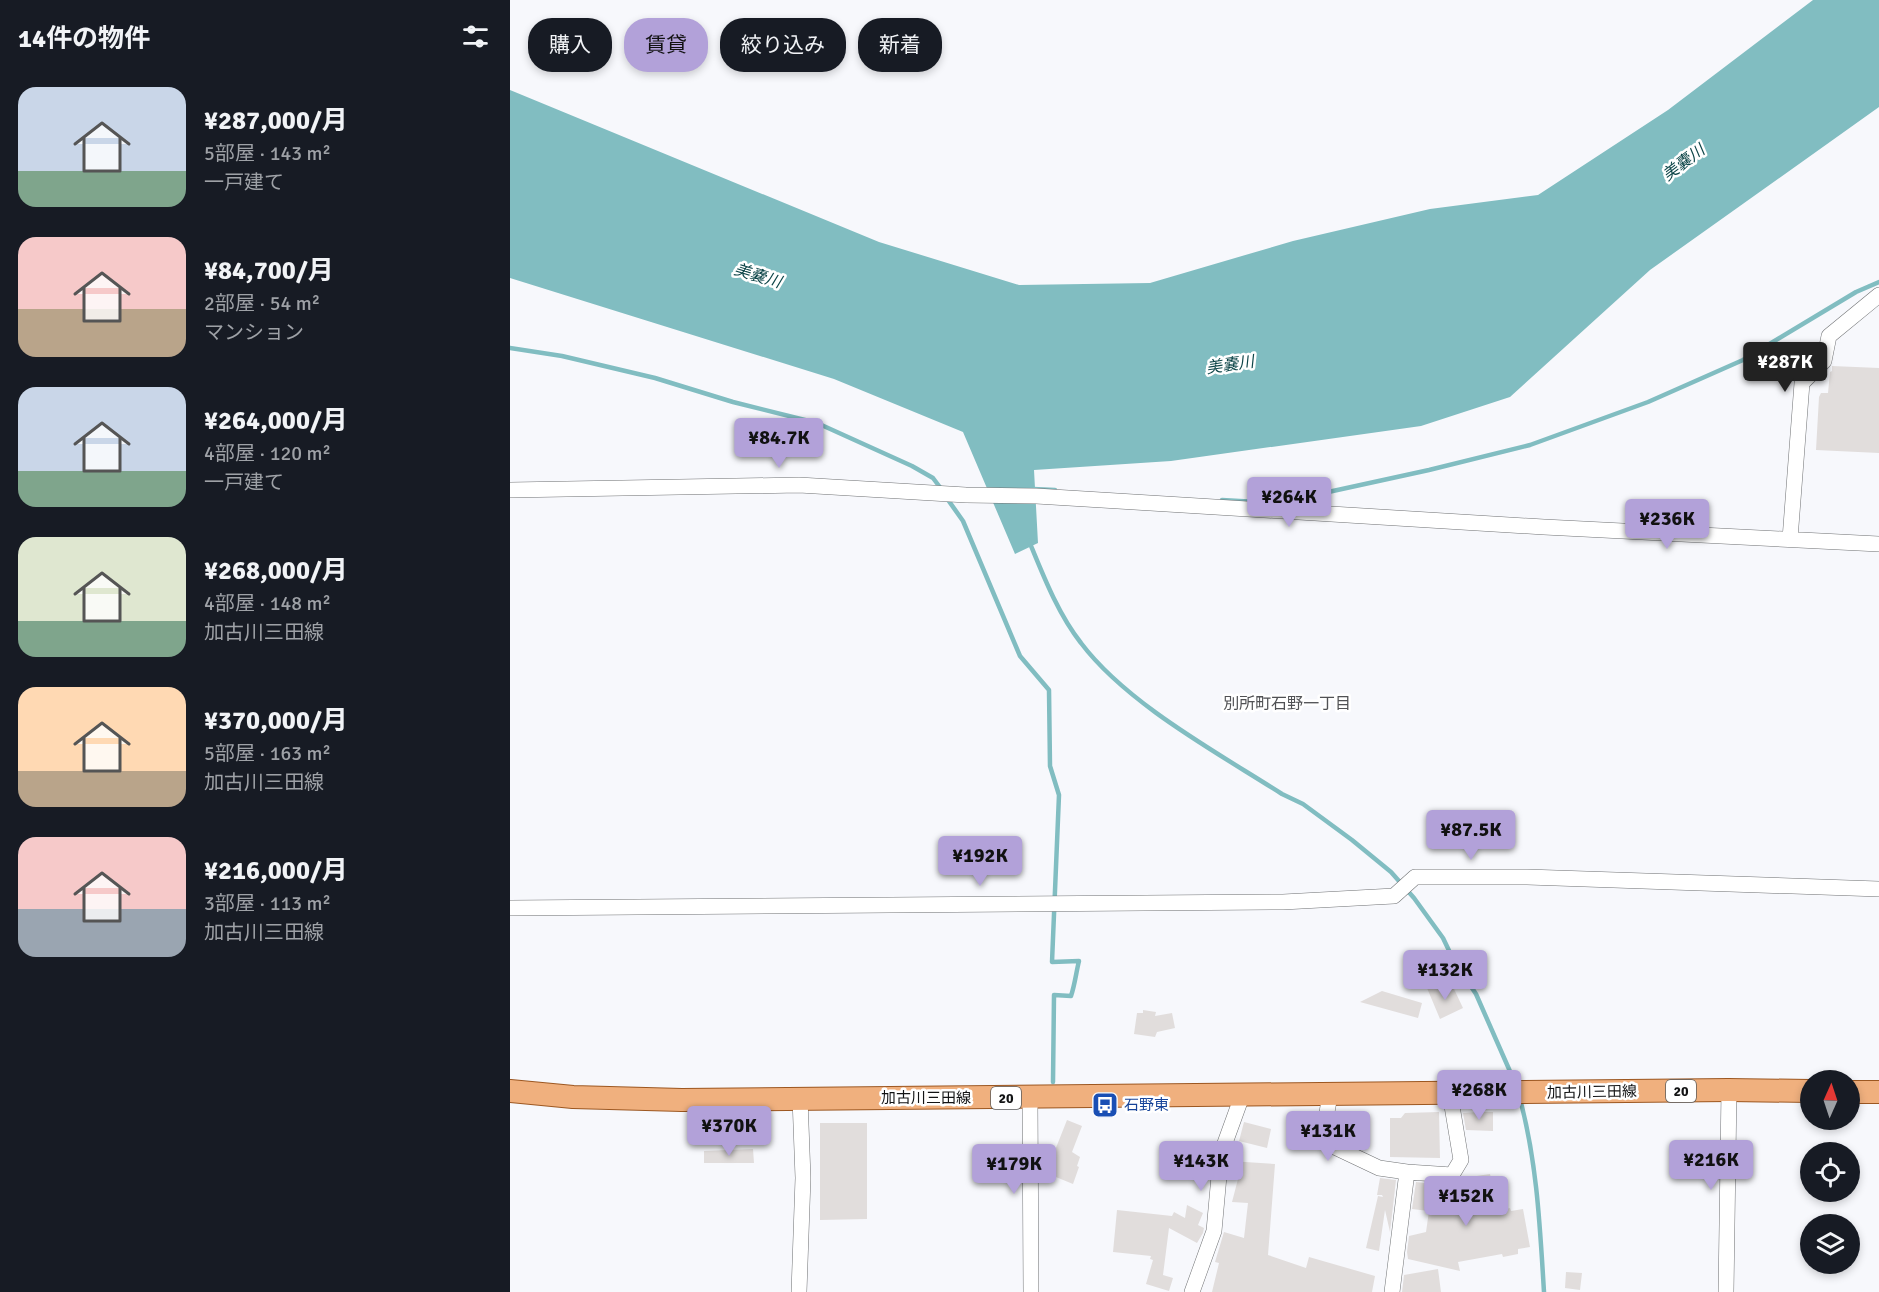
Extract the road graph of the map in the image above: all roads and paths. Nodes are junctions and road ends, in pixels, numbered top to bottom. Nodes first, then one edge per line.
1 (1879, 295) edge
2 (510, 490) edge
3 (1791, 539) junction
4 (1879, 544) edge
5 (1879, 889) edge
6 (510, 908) edge
7 (1729, 1090) junction
8 (510, 1091) edge
9 (1800, 1091) edge
10 (1860, 1092) edge
11 (1879, 1092) edge
12 (1450, 1094) junction
13 (1330, 1095) junction
14 (1242, 1096) junction
15 (800, 1098) junction
16 (1030, 1098) junction
17 (1407, 1172) junction
18 (798, 1292) edge
19 (1030, 1292) edge
20 (1192, 1292) edge
21 (1392, 1292) edge
22 (1726, 1292) edge

1 - 3 street
2 - 3 street
3 - 4 street
5 - 6 street
7 - 9 main road, 加古川三田線 / 20
7 - 12 main road, 加古川三田線 / 20
7 - 22 street
8 - 15 main road, 加古川三田線 / 20
10 - 11 main road
12 - 13 main road, 加古川三田線 / 20
12 - 17 street
13 - 14 main road, 加古川三田線 / 20
13 - 17 street
14 - 16 main road, 加古川三田線 / 20
14 - 20 street
15 - 16 main road, 加古川三田線 / 20
15 - 18 street
16 - 19 street
17 - 21 street

